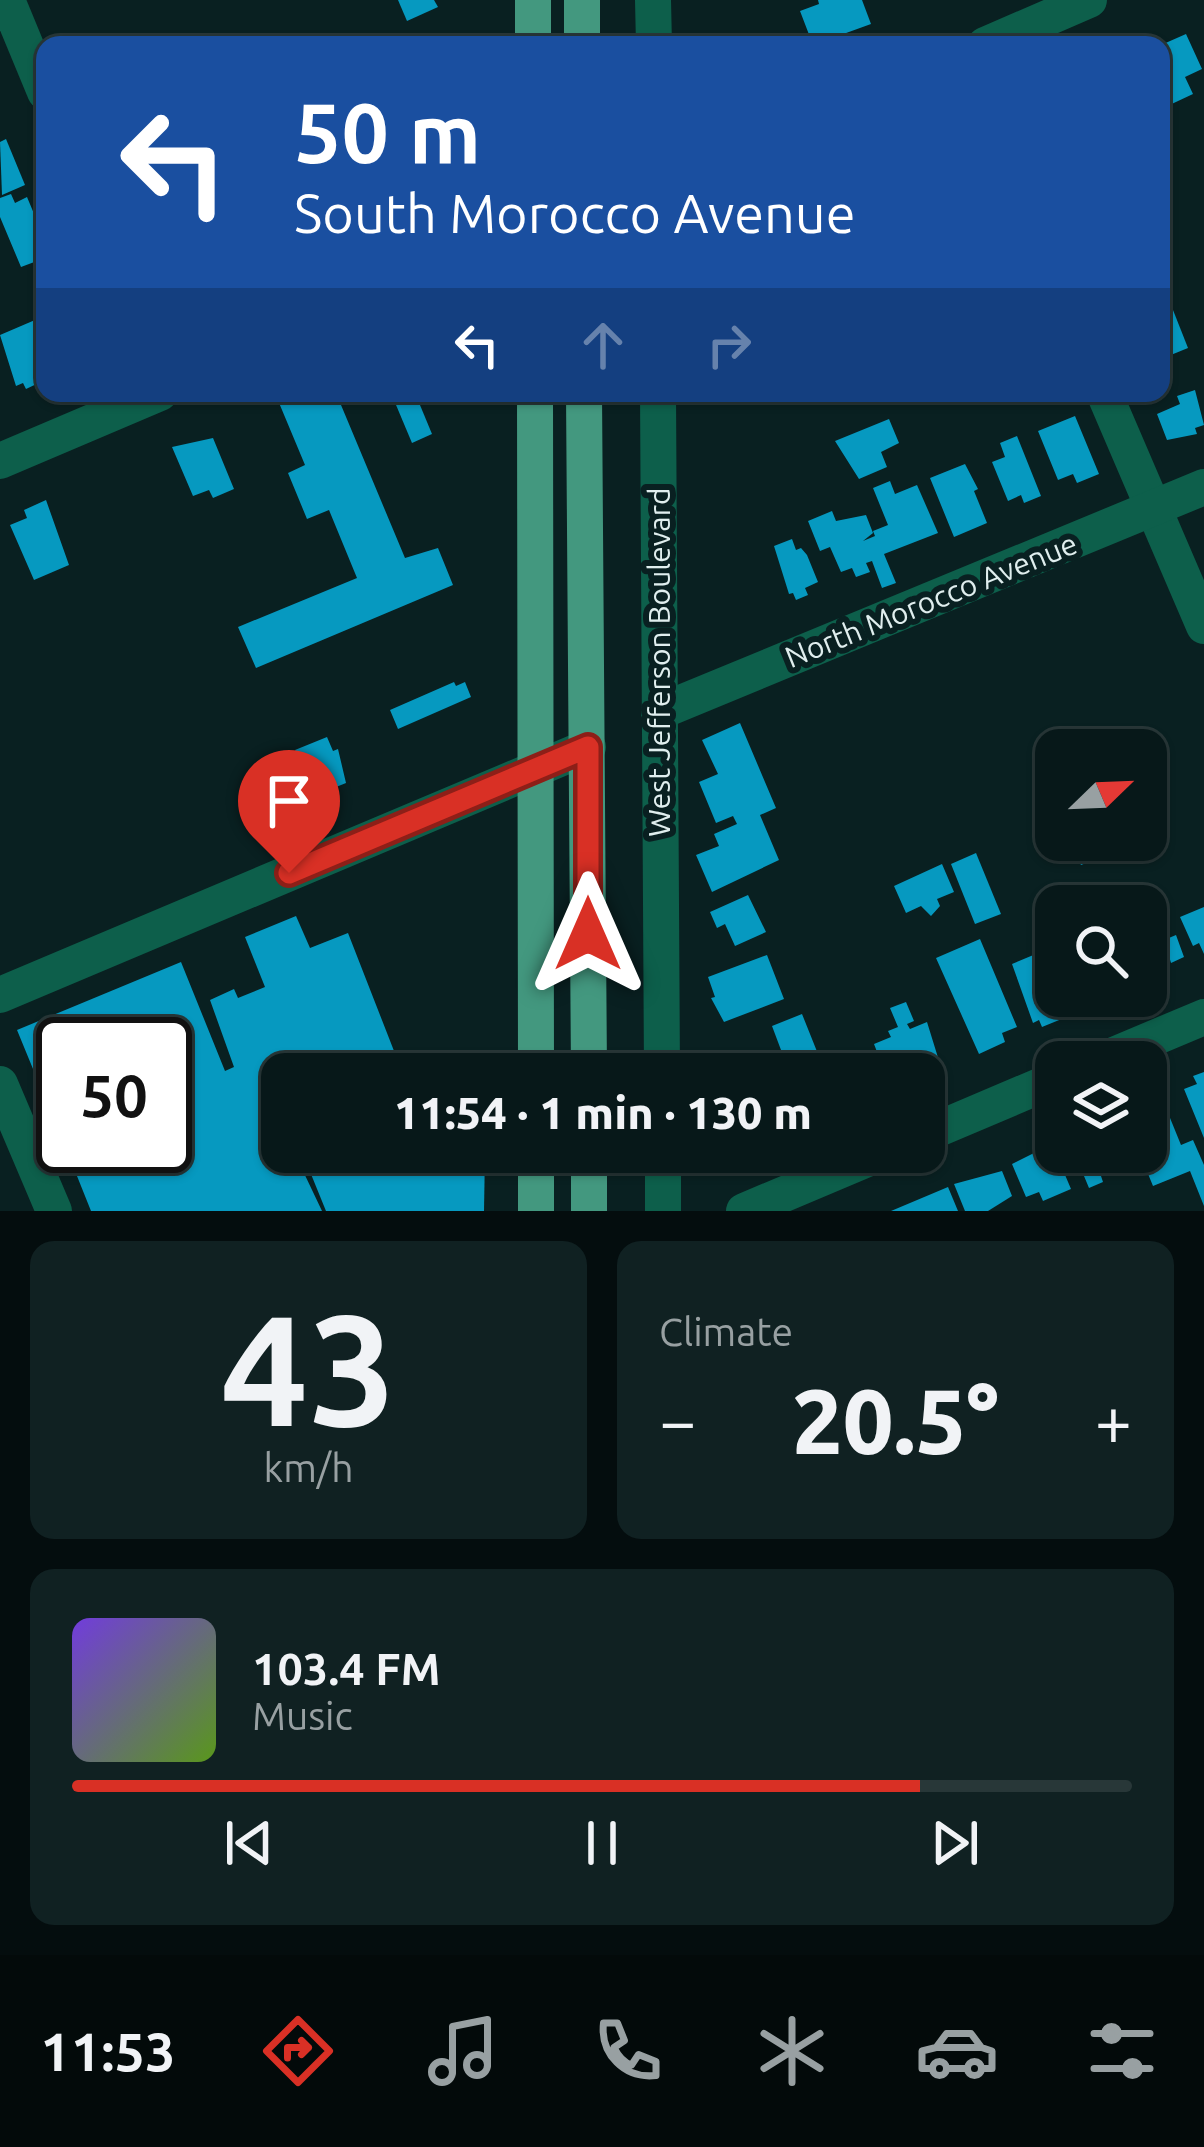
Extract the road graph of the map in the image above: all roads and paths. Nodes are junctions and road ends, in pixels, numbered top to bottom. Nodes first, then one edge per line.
1 (7, 0) edge
2 (533, 0) edge
3 (582, 0) edge
4 (653, 0) edge
5 (1089, 0) edge
6 (533, 36) edge
7 (582, 36) edge
8 (654, 36) edge
9 (1006, 36) edge
10 (36, 70) edge
11 (139, 402) edge
12 (535, 402) edge
13 (584, 402) edge
14 (658, 402) edge
15 (1107, 402) edge
16 (0, 461) edge
17 (1204, 487) edge
18 (1154, 509) junction
19 (1204, 626) edge
20 (658, 712) junction
21 (588, 747) junction
22 (536, 769) junction
23 (0, 994) edge
24 (1204, 1017) edge
25 (1147, 1041) edge
26 (536, 1053) edge
27 (589, 1053) edge
28 (662, 1053) edge
29 (0, 1084) edge
30 (1035, 1088) edge
31 (945, 1126) edge
32 (536, 1173) edge
33 (589, 1173) edge
34 (663, 1173) edge
35 (834, 1173) edge
36 (54, 1211) edge
37 (536, 1211) edge
38 (590, 1211) edge
39 (664, 1211) edge
40 (744, 1211) edge

1 - 10 street
2 - 6 main road
3 - 7 main road
4 - 8 street
5 - 9 street
11 - 16 street
12 - 22 main road
13 - 21 main road
14 - 20 street, West Jefferson Boulevard
15 - 18 street
17 - 18 street, North Morocco Avenue
18 - 19 street
18 - 20 street, North Morocco Avenue
20 - 28 street, West Jefferson Boulevard
21 - 22 street
21 - 27 main road
22 - 23 street
22 - 26 main road
24 - 25 street
29 - 36 street
30 - 31 street
32 - 37 main road
33 - 38 main road
34 - 39 street
35 - 40 street

